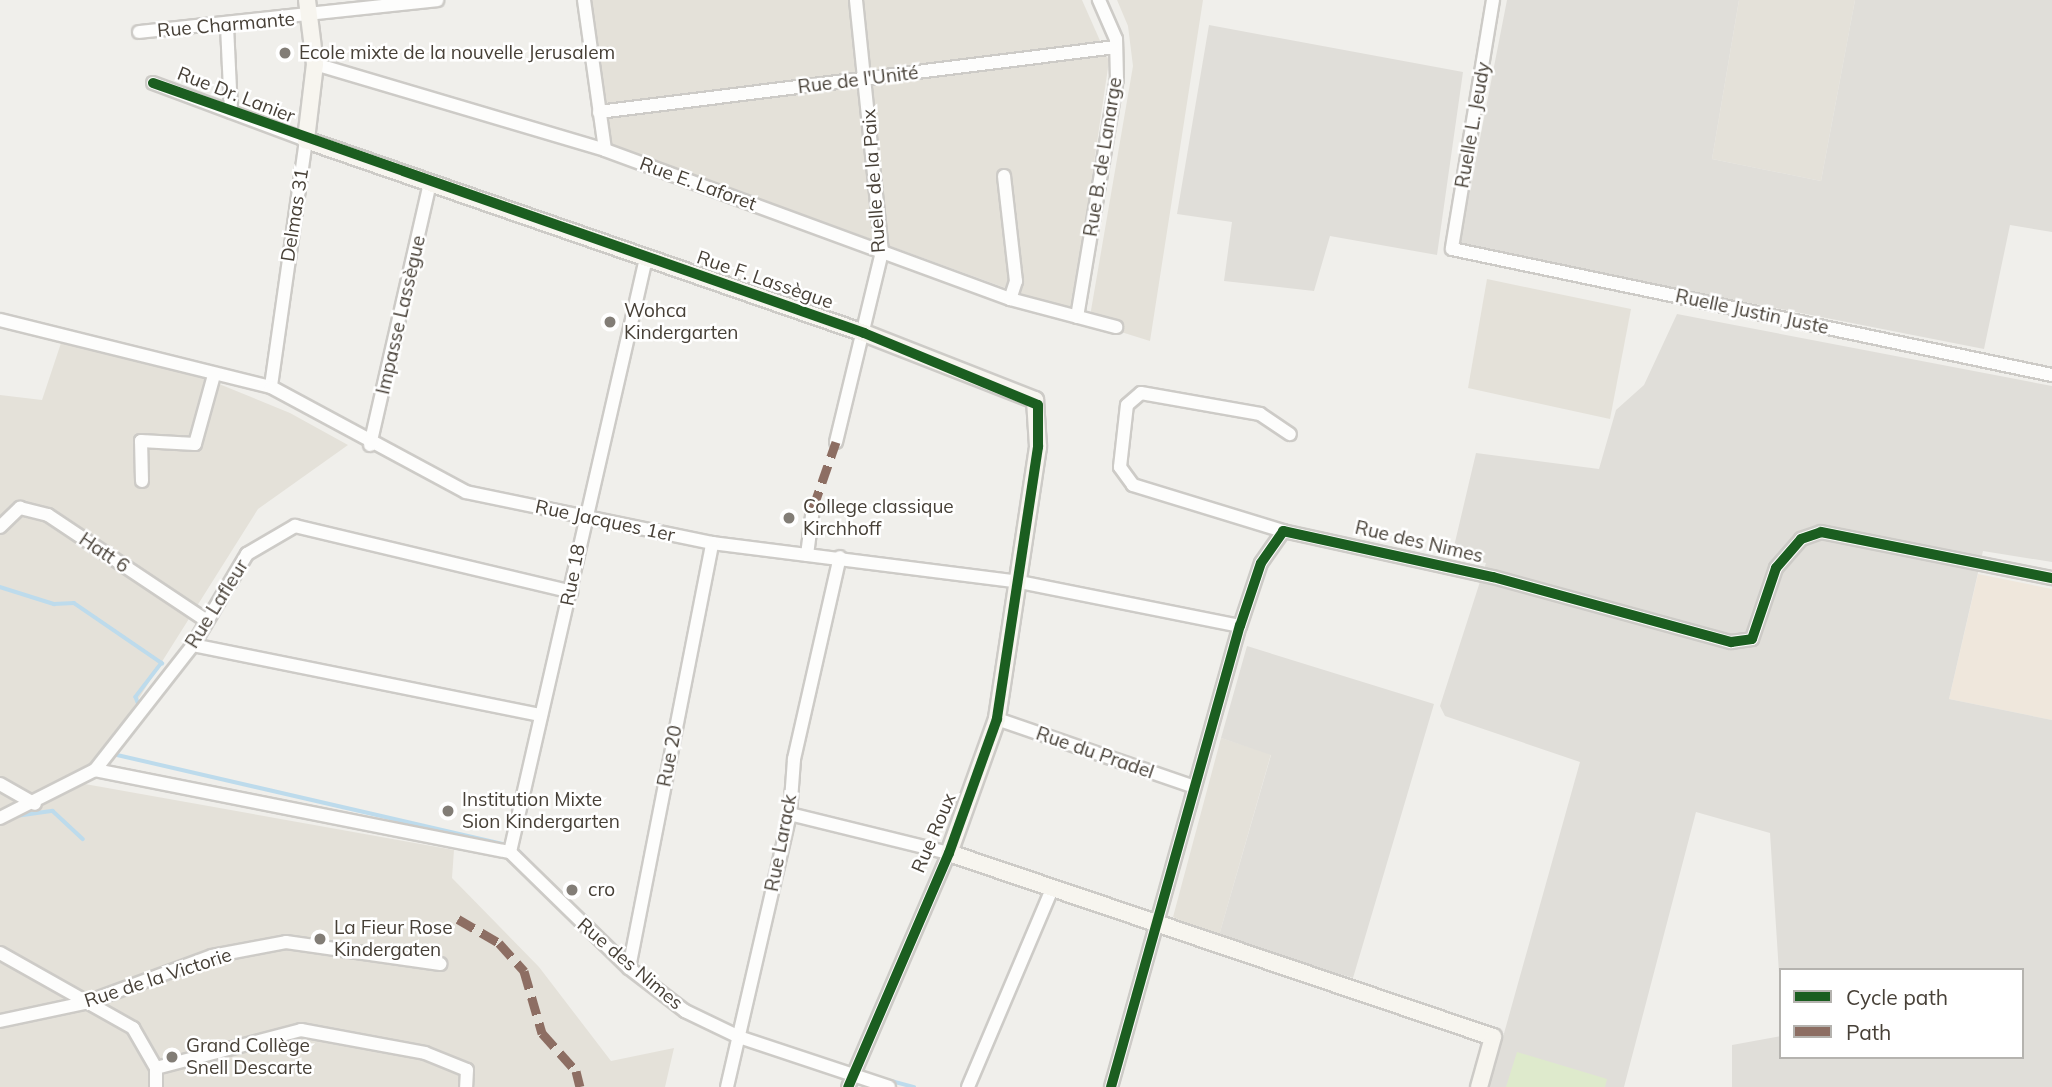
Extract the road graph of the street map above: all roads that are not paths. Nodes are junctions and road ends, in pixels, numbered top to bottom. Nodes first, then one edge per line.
1 (307, 0) edge
2 (437, 0) edge
3 (584, 0) edge
4 (856, 0) edge
5 (1099, 0) edge
6 (1493, 0) edge
7 (309, 18) junction
8 (227, 26) junction
9 (139, 32) dead end
10 (1116, 47) junction
11 (315, 64) junction
12 (867, 79) junction
13 (153, 83) dead end
14 (231, 112) junction
15 (599, 112) junction
16 (306, 140) junction
17 (605, 150) junction
18 (1004, 176) dead end
19 (430, 184) junction
20 (1452, 249) joint
21 (882, 253) junction
22 (646, 258) junction
23 (1010, 299) junction
24 (1077, 317) junction
25 (0, 320) edge
26 (1116, 327) dead end
27 (864, 333) junction
28 (214, 375) junction
29 (2052, 375) edge
30 (271, 387) junction
31 (1290, 434) dead end
32 (836, 442) dead end
33 (370, 445) junction
34 (142, 481) dead end
35 (813, 508) dead end
36 (584, 517) junction
37 (3, 522) edge
38 (1283, 531) junction
39 (712, 543) junction
40 (807, 555) junction
41 (839, 557) junction
42 (2052, 578) edge
43 (1020, 582) junction
44 (571, 592) junction
45 (207, 621) junction
46 (1240, 626) junction
47 (193, 645) junction
48 (541, 715) junction
49 (997, 719) junction
50 (95, 770) junction
51 (0, 783) edge
52 (1194, 787) junction
53 (35, 804) junction
54 (790, 814) junction
55 (0, 818) edge
56 (510, 852) junction
57 (949, 853) junction
58 (1051, 891) junction
59 (1158, 923) junction
60 (0, 953) edge
61 (440, 964) dead end
62 (629, 968) junction
63 (85, 1003) junction
64 (0, 1021) edge
65 (739, 1037) junction
66 (156, 1069) junction
67 (852, 1072) junction
68 (156, 1087) edge
69 (466, 1087) edge
70 (727, 1087) edge
71 (848, 1087) edge
72 (889, 1087) edge
73 (968, 1087) edge
74 (1111, 1087) edge
75 (1479, 1087) edge

1 - 7 street, Delmas 31
2 - 7 street, Rue Charmante
3 - 15 street
4 - 12 street, Ruelle de la Paix
5 - 10 street, Rue B. de Lanarge
6 - 20 street, Ruelle L. Jeudy
7 - 8 street, Rue Charmante
7 - 11 street, Delmas 31
8 - 9 street, Rue Charmante
8 - 14 street
10 - 12 street, Rue de l'Unité
10 - 24 street, Rue B. de Lanarge
11 - 16 street, Delmas 31
11 - 17 street, Rue E. Laforet
12 - 15 street, Rue de l'Unité
12 - 21 street, Ruelle de la Paix
13 - 14 street, Rue Dr. Lanier
14 - 16 street, Rue Dr. Lanier
15 - 17 street
16 - 19 street, Rue F. Lassègue
16 - 30 street, Delmas 31
17 - 21 street, Rue E. Laforet
18 - 23 street
19 - 22 street, Rue F. Lassègue
19 - 33 street, Impasse Lassègue
20 - 29 street, Ruelle Justin Juste
21 - 23 street, Rue E. Laforet
21 - 27 street, Ruelle de la Paix
22 - 27 street, Rue F. Lassègue
22 - 36 street, Rue 18
23 - 24 street, Rue E. Laforet
24 - 26 street, Rue E. Laforet
25 - 28 street, Rue Jacques 1er
27 - 32 street, Ruelle de la Paix
27 - 43 street, Rue F. Lassègue
28 - 30 street, Rue Jacques 1er
28 - 34 street
30 - 33 street, Rue Jacques 1er
31 - 38 street
33 - 36 street, Rue Jacques 1er
35 - 40 street
36 - 39 street, Rue Jacques 1er
36 - 44 street, Rue 18
37 - 45 street, Hatt 6
38 - 42 street, Rue des Nimes
38 - 46 street
39 - 40 street, Rue Jacques 1er
39 - 62 street, Rue 20
40 - 41 street, Rue Jacques 1er
41 - 43 street, Rue Jacques 1er
41 - 54 street, Rue Larack
43 - 46 street, Rue Jacques 1er
43 - 49 street, Rue Roux
44 - 45 street, Rue Lafleur
44 - 48 street, Rue 18
45 - 47 street, Rue Lafleur
46 - 52 street
47 - 48 street
47 - 50 street, Rue Lafleur
48 - 56 street, Rue 18
49 - 52 street, Rue du Pradel
49 - 57 street, Rue Roux
50 - 53 street, Rue Lafleur
50 - 56 street
51 - 53 street
52 - 59 street
53 - 55 street, Rue Lafleur
54 - 57 street
54 - 65 street, Rue Larack
56 - 62 street, Rue des Nimes
57 - 58 street
57 - 67 street, Rue Roux
58 - 59 street
58 - 73 street
59 - 74 street
59 - 75 street
60 - 63 street
61 - 63 street, Rue de la Victorie
62 - 65 street, Rue des Nimes
63 - 64 street, Rue de la Victorie
63 - 66 street
65 - 67 street, Rue des Nimes
65 - 70 street, Rue Larack
66 - 68 street
66 - 69 street
67 - 71 street, Rue Roux
67 - 72 street, Rue des Nimes

